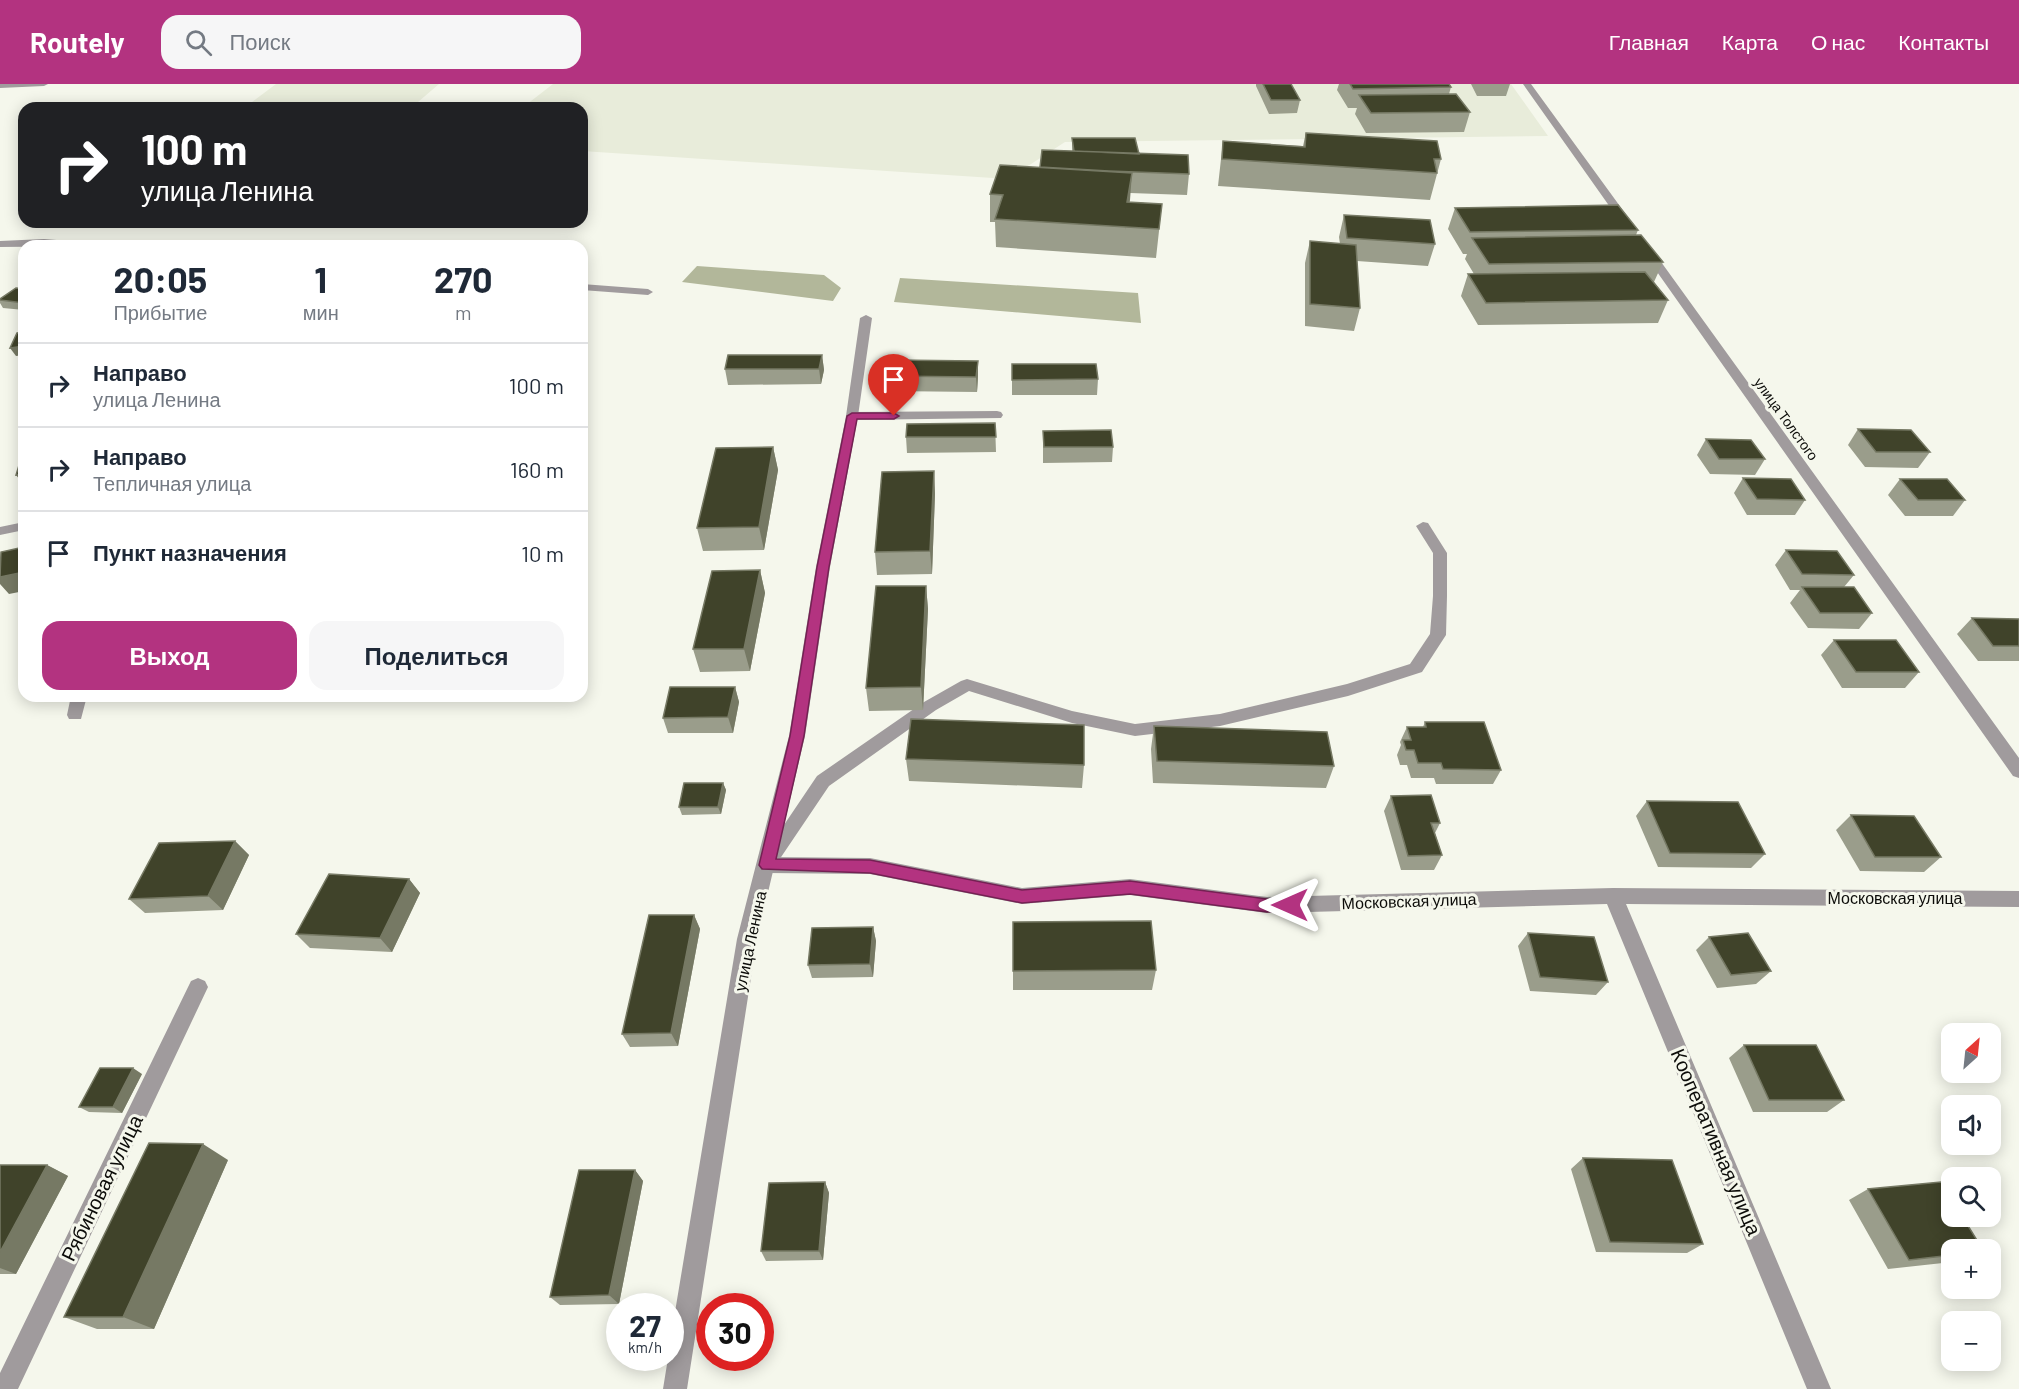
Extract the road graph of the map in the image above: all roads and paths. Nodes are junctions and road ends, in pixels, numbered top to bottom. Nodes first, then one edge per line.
1 (44, 84) edge
2 (1527, 84) edge
3 (0, 86) edge
4 (18, 243) edge
5 (0, 244) edge
6 (588, 287) edge
7 (648, 292) dead end
8 (866, 318) dead end
9 (997, 415) dead end
10 (852, 416) junction
11 (1423, 526) dead end
12 (18, 527) edge
13 (0, 531) edge
14 (78, 702) edge
15 (75, 715) dead end
16 (2019, 771) edge
17 (767, 865) junction
18 (1613, 896) junction
19 (2019, 898) edge
20 (198, 987) dead end
21 (5, 1389) edge
22 (675, 1389) edge
23 (1819, 1389) edge

1 - 3 street
2 - 16 street, улица Толстого
4 - 5 street
6 - 7 street
8 - 10 street, улица Ленина
9 - 10 street
10 - 17 street, улица Ленина
11 - 17 street
12 - 13 street
14 - 15 street
17 - 18 street, Московская улица
17 - 22 street, улица Ленина
18 - 19 street, Московская улица
18 - 23 street, Кооперативная улица
20 - 21 street, Рябиновая улица

